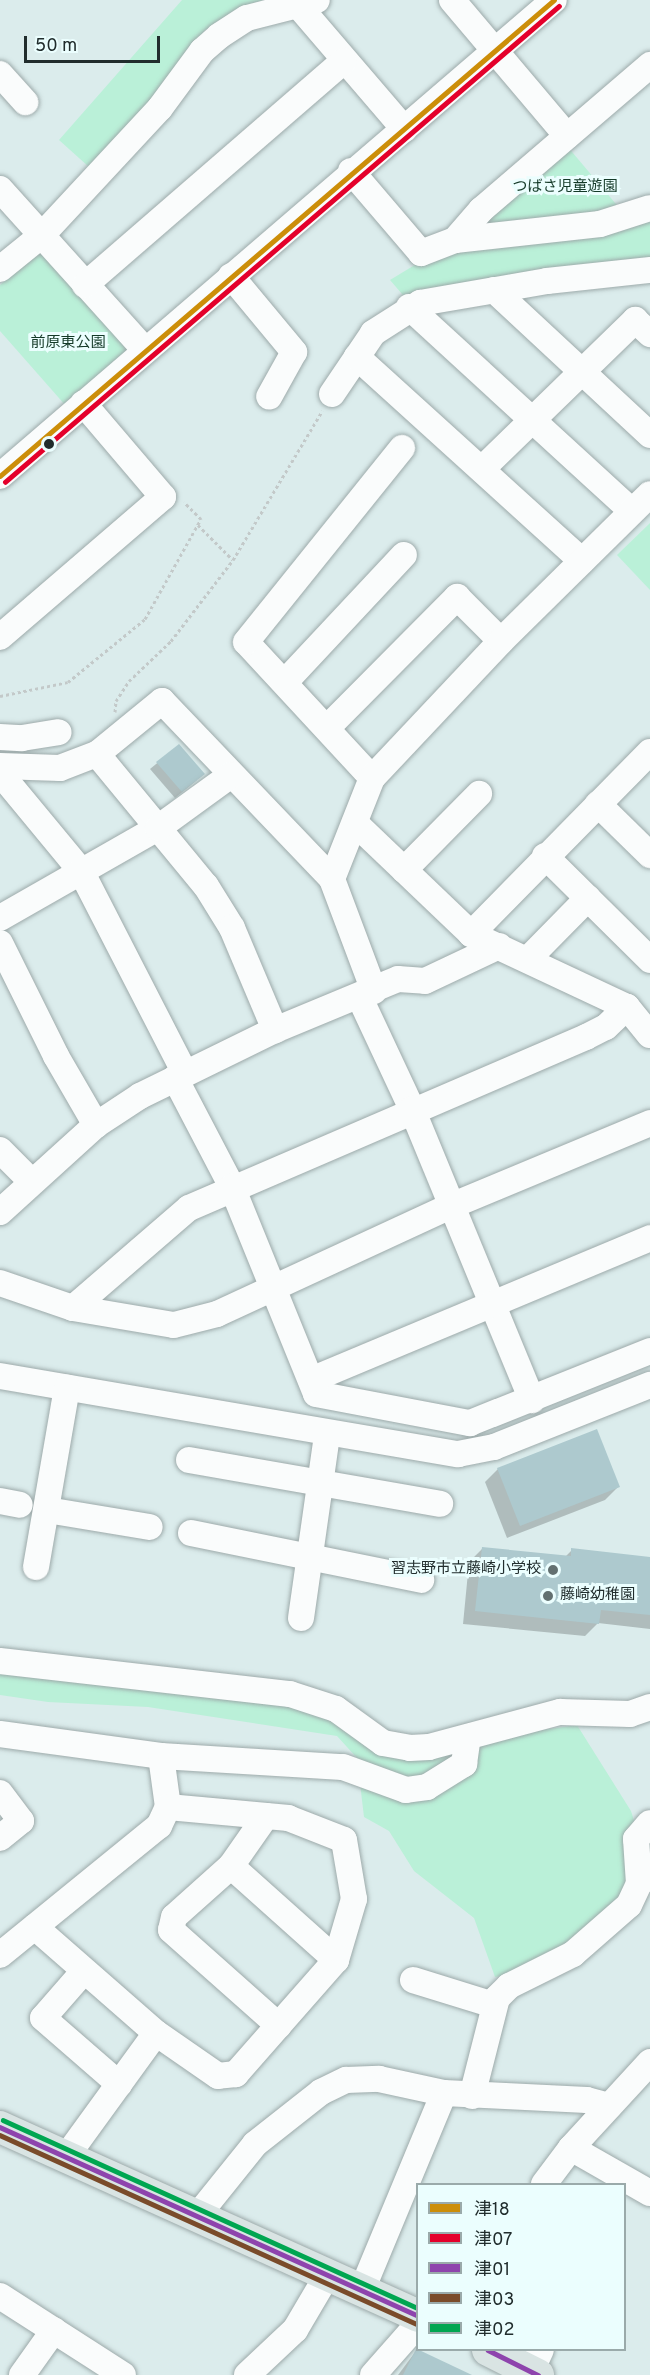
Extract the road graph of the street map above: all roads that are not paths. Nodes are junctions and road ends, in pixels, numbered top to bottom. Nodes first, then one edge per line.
1 (452, 0) edge
2 (554, 0) edge
3 (307, 2) edge
4 (494, 50) junction
5 (344, 61) junction
6 (650, 65) edge
7 (0, 74) edge
8 (25, 102) dead end
9 (404, 129) junction
10 (567, 136) junction
11 (351, 171) junction
12 (0, 189) edge
13 (650, 208) edge
14 (42, 235) junction
15 (454, 240) junction
16 (0, 269) edge
17 (650, 270) edge
18 (231, 276) junction
19 (85, 285) junction
20 (494, 290) junction
21 (410, 307) junction
22 (645, 320) edge
23 (146, 350) junction
24 (357, 357) junction
25 (582, 371) junction
26 (332, 394) road end
27 (270, 398) dead end
28 (83, 403) junction
29 (532, 421) junction
30 (650, 435) edge
31 (402, 448) dead end
32 (482, 469) junction
33 (0, 477) edge
34 (650, 494) edge
35 (632, 511) junction
36 (404, 555) dead end
37 (582, 561) junction
38 (0, 637) edge
39 (501, 641) junction
40 (285, 682) junction
41 (327, 728) junction
42 (60, 732) dead end
43 (0, 737) edge
44 (650, 752) edge
45 (97, 754) junction
46 (0, 766) edge
47 (0, 773) edge
48 (231, 775) junction
49 (372, 778) junction
50 (479, 794) dead end
51 (598, 804) junction
52 (355, 823) junction
53 (158, 828) junction
54 (650, 855) edge
55 (545, 856) junction
56 (404, 870) junction
57 (81, 871) junction
58 (332, 879) junction
59 (588, 898) junction
60 (0, 918) edge
61 (471, 934) junction
62 (0, 943) edge
63 (498, 946) junction
64 (529, 958) junction
65 (650, 960) edge
66 (367, 995) junction
67 (641, 1015) edge
68 (275, 1030) junction
69 (180, 1076) junction
70 (412, 1109) junction
71 (650, 1123) edge
72 (96, 1125) junction
73 (0, 1150) edge
74 (32, 1182) junction
75 (232, 1187) junction
76 (452, 1206) junction
77 (0, 1212) edge
78 (650, 1238) edge
79 (0, 1283) edge
80 (275, 1288) junction
81 (494, 1304) junction
82 (72, 1308) junction
83 (650, 1351) edge
84 (0, 1376) edge
85 (311, 1380) junction
86 (650, 1385) edge
87 (67, 1388) junction
88 (532, 1400) junction
89 (327, 1435) junction
90 (189, 1460) dead end
91 (318, 1484) junction
92 (440, 1504) dead end
93 (47, 1510) junction
94 (150, 1527) dead end
95 (191, 1533) dead end
96 (307, 1557) junction
97 (36, 1567) dead end
98 (421, 1580) dead end
99 (301, 1618) dead end
100 (0, 1661) edge
101 (650, 1707) edge
102 (0, 1734) edge
103 (468, 1737) junction
104 (162, 1756) junction
105 (0, 1793) edge
106 (168, 1807) junction
107 (266, 1816) junction
108 (650, 1822) edge
109 (0, 1838) edge
110 (231, 1866) junction
111 (35, 1927) junction
112 (0, 1955) edge
113 (336, 1960) junction
114 (84, 1971) junction
115 (413, 1980) dead end
116 (494, 2005) junction
117 (279, 2026) junction
118 (156, 2033) junction
119 (650, 2062) edge
120 (119, 2084) junction
121 (444, 2093) junction
122 (472, 2096) junction
123 (609, 2106) junction
124 (0, 2127) edge
125 (572, 2148) junction
126 (66, 2157) junction
127 (545, 2183) edge
128 (650, 2193) edge
129 (198, 2215) junction
130 (328, 2274) junction
131 (362, 2290) junction
132 (0, 2296) edge
133 (416, 2316) edge
134 (416, 2325) edge
135 (54, 2330) junction
136 (494, 2351) edge
137 (537, 2365) edge
138 (22, 2375) edge
139 (123, 2375) edge
140 (248, 2375) edge
141 (373, 2375) edge

1 - 4 street
2 - 4 street
3 - 5 street
3 - 14 street
4 - 9 street
4 - 10 street
5 - 9 street
5 - 19 street
6 - 10 street
7 - 8 street
9 - 11 street
10 - 15 street
11 - 15 street
11 - 18 street
12 - 14 street
13 - 15 street
14 - 16 street
14 - 19 street
17 - 20 street
18 - 23 street
18 - 27 street
19 - 23 street
20 - 21 street
20 - 25 street
21 - 24 street
21 - 29 street
22 - 25 street
23 - 28 street
24 - 26 street
24 - 32 street
25 - 29 street
25 - 30 street
28 - 33 street
28 - 38 street
29 - 32 street
29 - 35 street
31 - 40 street
32 - 37 street
34 - 35 street
35 - 37 street
36 - 40 street
37 - 39 street
39 - 41 street
39 - 49 street
40 - 41 street
41 - 49 street
42 - 43 street
44 - 51 street
45 - 46 street
45 - 48 street
45 - 53 street
47 - 57 street
48 - 53 street
48 - 58 street
49 - 52 street
50 - 56 street
51 - 54 street
51 - 55 street
52 - 56 street
52 - 58 street
53 - 57 street
53 - 68 street
55 - 59 street
55 - 61 street
56 - 61 street
57 - 60 street
57 - 69 street
58 - 66 street
59 - 64 street
59 - 65 street
61 - 63 street
62 - 72 street
63 - 64 street
63 - 66 street
64 - 67 street
66 - 68 street
66 - 70 street
67 - 70 street
68 - 69 street
69 - 72 street
69 - 75 street
70 - 75 street
70 - 76 street
71 - 76 street
72 - 74 street
73 - 74 street
74 - 77 street
75 - 80 street
75 - 82 street
76 - 80 street
76 - 81 street
78 - 81 street
79 - 82 street
80 - 82 street
80 - 85 street
81 - 85 street
81 - 88 street
83 - 88 street
84 - 87 street
85 - 88 street
86 - 89 street
87 - 89 street
87 - 93 street
89 - 91 street
90 - 91 street
91 - 92 street
91 - 96 street
93 - 94 street
93 - 97 street
95 - 96 street
96 - 98 street
96 - 99 street
100 - 103 street
101 - 103 street
102 - 104 street
103 - 104 street
104 - 106 street
105 - 109 street
106 - 107 street
106 - 111 street
107 - 110 street
107 - 113 street
108 - 116 street
110 - 113 street
110 - 117 street
111 - 112 street
111 - 114 street
113 - 117 street
114 - 118 street
114 - 120 street
115 - 116 street
116 - 122 street
117 - 118 street
118 - 120 street
119 - 123 street
120 - 126 street
121 - 122 street
121 - 129 street
121 - 131 street
122 - 123 street
123 - 125 street
124 - 126 main road
125 - 127 street
125 - 128 street
126 - 129 main road
129 - 130 main road
130 - 131 main road
130 - 140 street
131 - 133 main road
132 - 135 street
134 - 141 street
135 - 138 street
135 - 139 street
136 - 137 main road

